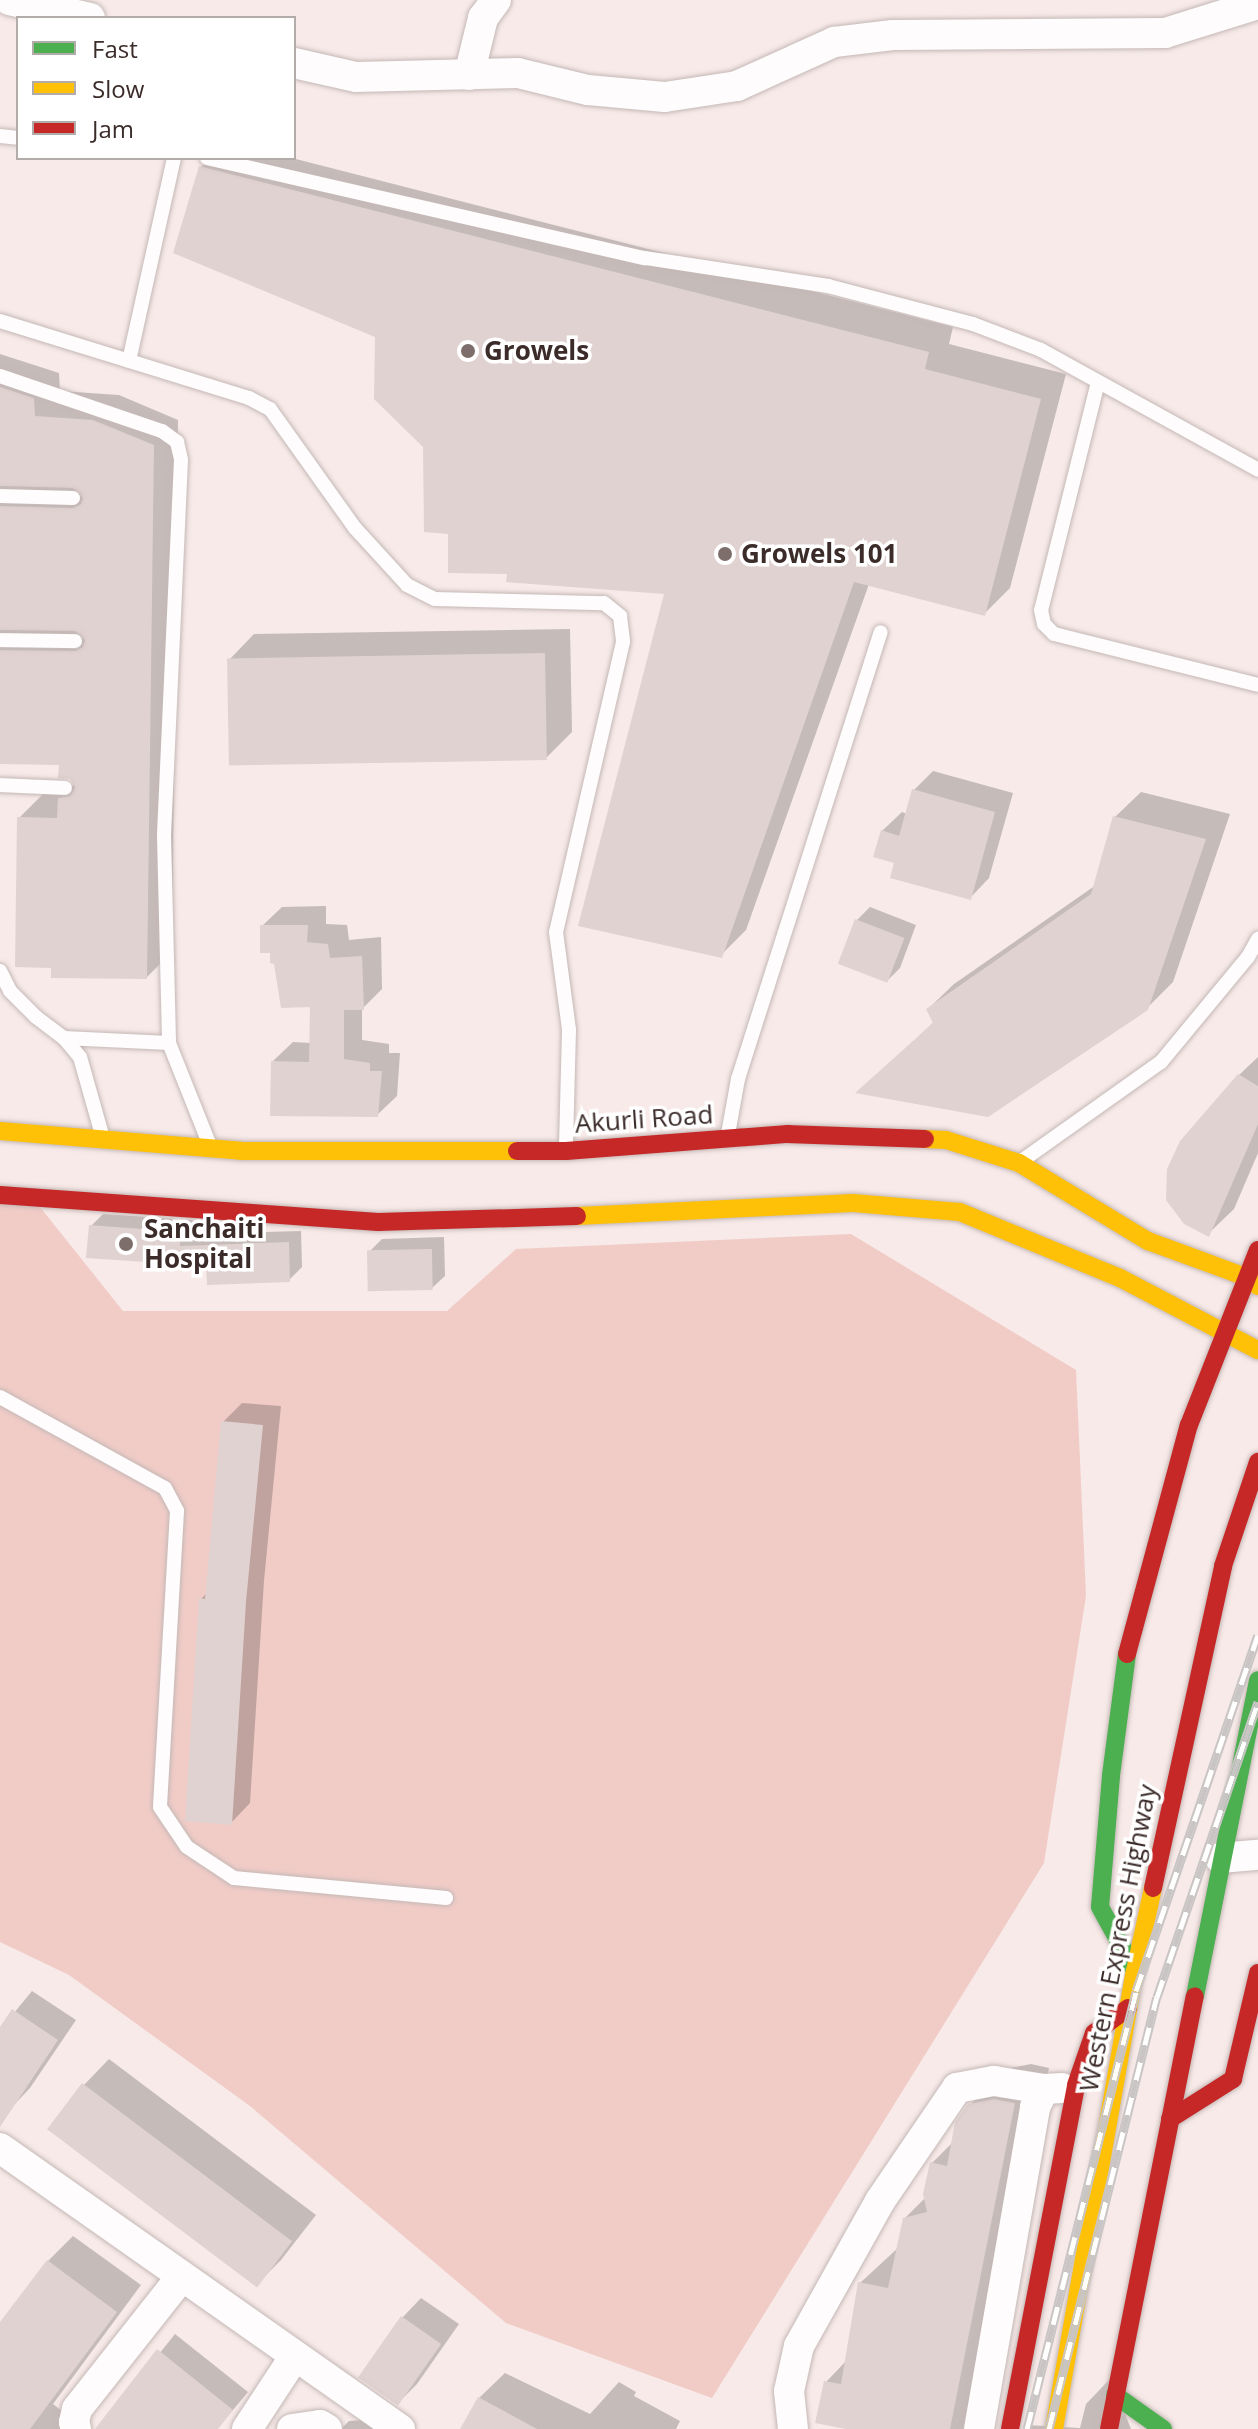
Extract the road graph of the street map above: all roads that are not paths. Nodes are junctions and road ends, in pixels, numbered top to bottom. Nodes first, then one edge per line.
1 (9, 0) edge
2 (496, 0) edge
3 (1258, 4) edge
4 (81, 16) edge
5 (296, 63) edge
6 (469, 75) junction
7 (174, 160) edge
8 (216, 160) edge
9 (0, 321) edge
10 (129, 361) junction
11 (0, 376) edge
12 (1098, 382) junction
13 (1258, 470) edge
14 (0, 496) edge
15 (73, 498) dead end
16 (881, 632) dead end
17 (0, 640) edge
18 (75, 641) dead end
19 (1254, 684) edge
20 (1258, 700) edge
21 (0, 785) edge
22 (65, 788) dead end
23 (1258, 939) edge
24 (0, 971) edge
25 (64, 1038) junction
26 (169, 1043) junction
27 (0, 1131) edge
28 (727, 1138) junction
29 (103, 1140) junction
30 (212, 1149) junction
31 (566, 1151) junction
32 (1019, 1163) junction
33 (0, 1195) edge
34 (1258, 1250) edge
35 (1252, 1282) edge
36 (1224, 1334) junction
37 (1258, 1350) edge
38 (0, 1397) edge
39 (1258, 1462) edge
40 (1258, 1680) edge
41 (1258, 1855) edge
42 (1220, 1858) junction
43 (446, 1898) dead end
44 (1135, 1971) junction
45 (1258, 1973) edge
46 (1128, 2008) junction
47 (1076, 2085) junction
48 (1114, 2088) junction
49 (1044, 2089) junction
50 (1170, 2119) junction
51 (0, 2148) edge
52 (182, 2276) junction
53 (295, 2356) junction
54 (1115, 2395) junction
55 (76, 2429) edge
56 (247, 2429) edge
57 (292, 2429) edge
58 (327, 2429) edge
59 (400, 2429) edge
60 (793, 2429) edge
61 (979, 2429) edge
62 (1010, 2429) edge
63 (1054, 2429) edge
64 (1109, 2429) edge
65 (1163, 2429) edge

1 - 4 street
2 - 6 street
3 - 6 street
5 - 6 street
7 - 10 lane
8 - 12 lane
9 - 10 lane
10 - 31 lane
11 - 26 lane
12 - 13 lane
12 - 19 lane
14 - 15 lane
16 - 28 lane
17 - 18 lane
19 - 20 lane
21 - 22 lane
23 - 32 lane
24 - 25 lane
25 - 26 lane
25 - 29 lane
26 - 30 lane
27 - 29 main road, Akurli Road
28 - 31 main road, Akurli Road
28 - 32 main road, Akurli Road
29 - 30 main road, Akurli Road
30 - 31 main road, Akurli Road
32 - 35 main road, Akurli Road
33 - 36 main road
34 - 35 main road
35 - 36 main road
36 - 37 main road
36 - 44 main road
38 - 43 lane
39 - 44 main road, Western Express Highway
40 - 42 main road
41 - 42 street
42 - 50 main road
44 - 46 main road, Western Express Highway
45 - 50 main road
46 - 47 main road
46 - 48 main road, Western Express Highway
47 - 48 street
47 - 49 street
47 - 62 main road
48 - 63 main road, Western Express Highway
49 - 60 street
49 - 61 street
50 - 54 main road
51 - 52 street
52 - 53 street
52 - 55 street
53 - 56 street
53 - 59 street
54 - 64 main road
54 - 65 main road
57 - 58 street

